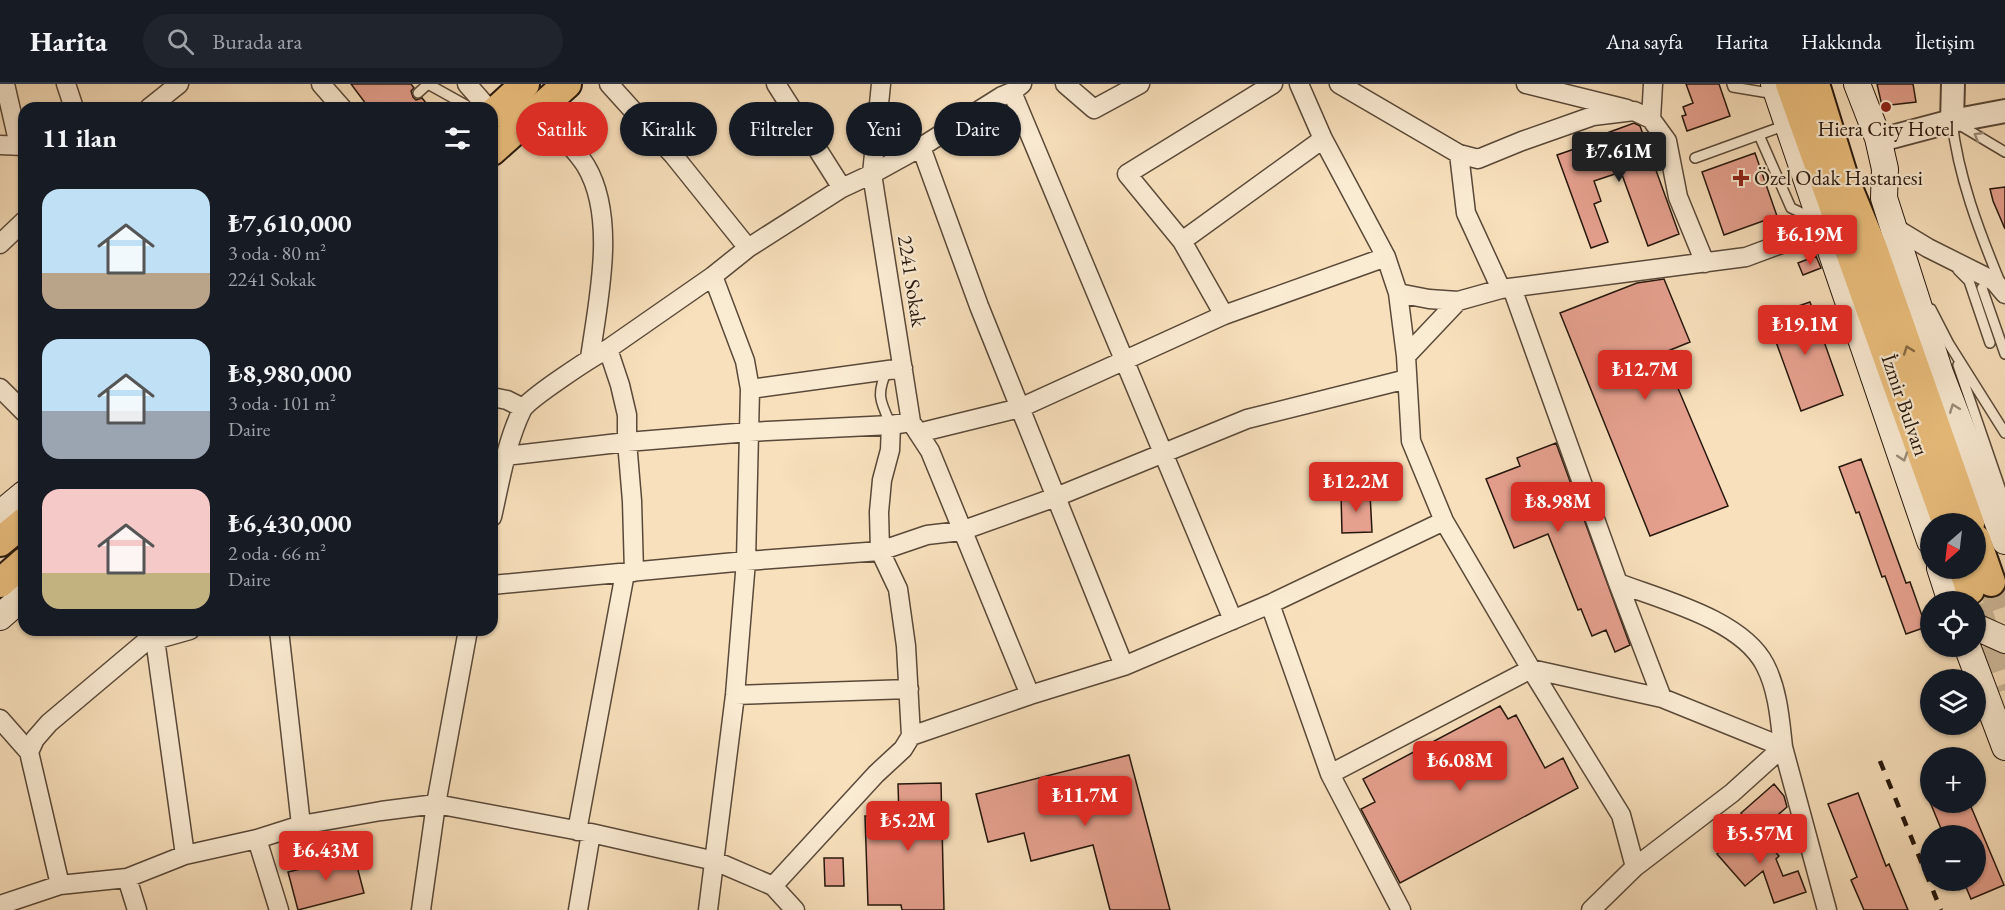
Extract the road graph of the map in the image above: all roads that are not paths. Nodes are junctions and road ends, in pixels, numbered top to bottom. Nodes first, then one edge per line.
1 (5, 84) edge
2 (66, 84) edge
3 (179, 84) edge
4 (321, 84) edge
5 (428, 84) edge
6 (467, 84) edge
7 (525, 84) edge
8 (567, 84) edge
9 (609, 84) edge
10 (776, 84) edge
11 (881, 84) edge
12 (1065, 84) edge
13 (1140, 84) edge
14 (1273, 84) edge
15 (1299, 84) edge
16 (1339, 84) edge
17 (1526, 84) edge
18 (1653, 84) edge
19 (1732, 84) edge
20 (1815, 84) edge
21 (1839, 84) edge
22 (1857, 84) edge
23 (1953, 84) edge
24 (1781, 87) edge
25 (1009, 89) edge
26 (418, 93) dead end
27 (72, 102) edge
28 (156, 102) edge
29 (337, 102) edge
30 (460, 102) edge
31 (483, 102) edge
32 (547, 102) edge
33 (498, 108) edge
34 (2005, 111) edge
35 (1642, 115) junction
36 (1952, 121) junction
37 (1789, 124) junction
38 (516, 130) edge
39 (18, 131) edge
40 (1759, 135) junction
41 (1878, 138) junction
42 (1323, 139) junction
43 (0, 145) edge
44 (18, 146) edge
45 (498, 146) edge
46 (922, 146) edge
47 (922, 150) edge
48 (2005, 152) edge
49 (1459, 153) junction
50 (577, 156) edge
51 (905, 156) edge
52 (1695, 158) dead end
53 (872, 174) junction
54 (842, 188) junction
55 (1884, 198) junction
56 (1823, 225) junction
57 (18, 231) edge
58 (1182, 241) junction
59 (1, 242) edge
60 (1909, 243) junction
61 (748, 248) junction
62 (1386, 257) junction
63 (1705, 263) junction
64 (713, 276) junction
65 (1984, 280) junction
66 (1507, 289) junction
67 (2004, 292) edge
68 (1398, 293) junction
69 (1927, 296) dead end
70 (1458, 301) junction
71 (1224, 315) junction
72 (1989, 340) dead end
73 (1951, 347) junction
74 (608, 349) junction
75 (2005, 354) edge
76 (1406, 356) junction
77 (590, 358) junction
78 (1124, 361) junction
79 (895, 369) junction
80 (1407, 379) junction
81 (0, 388) edge
82 (750, 389) junction
83 (498, 398) edge
84 (18, 406) edge
85 (523, 408) junction
86 (1020, 408) junction
87 (891, 425) junction
88 (915, 427) junction
89 (749, 432) junction
90 (2005, 433) edge
91 (627, 442) junction
92 (1163, 452) junction
93 (506, 456) junction
94 (498, 491) edge
95 (1056, 497) junction
96 (18, 499) edge
97 (2005, 502) edge
98 (1921, 513) edge
99 (1943, 513) edge
100 (1966, 513) edge
101 (0, 514) edge
102 (1444, 521) junction
103 (18, 527) edge
104 (961, 531) junction
105 (2005, 540) edge
106 (0, 542) edge
107 (880, 551) junction
108 (746, 561) junction
109 (18, 567) edge
110 (629, 572) junction
111 (0, 583) edge
112 (1618, 583) junction
113 (498, 584) edge
114 (18, 601) edge
115 (1270, 604) junction
116 (0, 617) edge
117 (1233, 620) junction
118 (1986, 631) edge
119 (149, 636) edge
120 (151, 636) edge
121 (280, 636) edge
122 (467, 636) edge
123 (2005, 640) edge
124 (1971, 657) edge
125 (1124, 666) junction
126 (1531, 669) junction
127 (909, 689) junction
128 (735, 695) junction
129 (1030, 695) junction
130 (1662, 698) junction
131 (0, 719) edge
132 (911, 736) junction
133 (1783, 747) junction
134 (2005, 747) edge
135 (29, 752) junction
136 (1330, 774) junction
137 (436, 804) junction
138 (301, 825) junction
139 (584, 832) junction
140 (257, 838) junction
141 (185, 855) junction
142 (715, 861) junction
143 (1635, 867) junction
144 (127, 878) junction
145 (60, 885) junction
146 (773, 886) junction
147 (0, 905) edge
148 (136, 910) edge
149 (279, 910) edge
150 (421, 910) edge
151 (578, 910) edge
152 (708, 910) edge
153 (795, 910) edge
154 (1401, 910) edge
155 (1591, 910) edge
156 (1827, 910) edge

1 - 39 street
2 - 27 street
3 - 28 street
4 - 29 street
5 - 26 lane
5 - 30 lane
6 - 31 street
7 - 33 main road
8 - 32 main road
9 - 61 street
10 - 54 street
11 - 53 street, 2241 Sokak
12 - 13 street
14 - 58 street
15 - 42 street
16 - 49 street
17 - 35 street
18 - 35 street
19 - 24 lane
100 -> 20 main road, İzmir Bulvarı
21 - 55 main road
22 - 41 main road
23 - 36 street
24 - 37 main road
24 - 99 main road, İzmir Bulvarı
25 - 46 street
25 - 78 street
34 - 36 street
35 - 49 street
35 - 63 street
36 - 41 street
48 -> 36 lane
36 - 65 lane
37 - 40 lane
37 - 56 main road
38 - 45 main road
40 - 52 lane
40 - 56 lane
41 - 55 main road
42 - 58 street
42 - 62 street
43 - 44 street
47 - 86 street
49 - 66 street
50 - 77 street
51 - 53 street
53 - 54 street
53 - 79 street, 2241 Sokak
54 - 61 street
55 - 60 main road
56 - 63 street
56 -> 98 main road
57 - 59 street
58 - 71 street
60 - 65 street
60 - 72 lane
105 -> 60 main road
61 - 64 street
62 - 68 street
62 - 71 street
63 - 66 street
64 - 74 street
64 - 82 street
65 - 67 street
65 - 75 lane
66 - 70 street
66 - 112 street
68 - 70 street
68 - 76 street
69 - 73 lane
70 - 76 street
71 - 78 street
73 - 90 lane
73 - 97 lane
74 - 77 street
74 - 91 street
76 - 80 street
77 - 85 street
78 - 86 street
78 - 92 street
79 - 82 street
79 - 87 lane
79 - 88 street, 2241 Sokak
80 - 92 street
80 - 102 street
81 - 84 street
82 - 89 street
83 - 85 street
85 - 93 street
86 - 88 street
86 - 95 street
87 - 88 street
87 - 89 street
87 - 107 street
88 - 104 street
89 - 91 street
89 - 108 street
91 - 93 street
91 - 110 street
92 - 95 street
92 - 117 street
93 - 94 street
95 - 104 street
95 - 125 street
96 - 101 main road
102 - 115 street
102 - 126 street
103 - 106 main road
104 - 107 street
104 - 129 street
107 - 108 street
107 - 127 street
108 - 110 street
108 - 128 street
109 - 111 main road
110 - 113 street
110 - 139 street
112 - 130 street
112 - 133 street
114 - 116 main road
115 - 117 street
115 - 136 street
117 - 125 street
118 - 123 main road
119 - 135 street
120 - 141 street
121 - 138 street
122 - 137 street
124 - 134 main road
125 - 129 street
126 - 130 street
126 - 136 street
126 - 143 street
127 - 128 street
127 - 132 street
128 - 142 street
129 - 132 street
130 - 133 street
131 - 135 street
132 - 146 street
133 - 143 street
133 - 156 street
135 - 145 street
136 - 154 street
137 - 138 street
137 - 139 street
137 - 150 street
138 - 140 street
139 - 142 street
139 - 151 street
140 - 141 street
140 - 149 street
141 - 144 street
142 - 146 street
142 - 152 street
143 - 155 street
144 - 145 street
144 - 148 street
145 - 147 street
146 - 153 street

